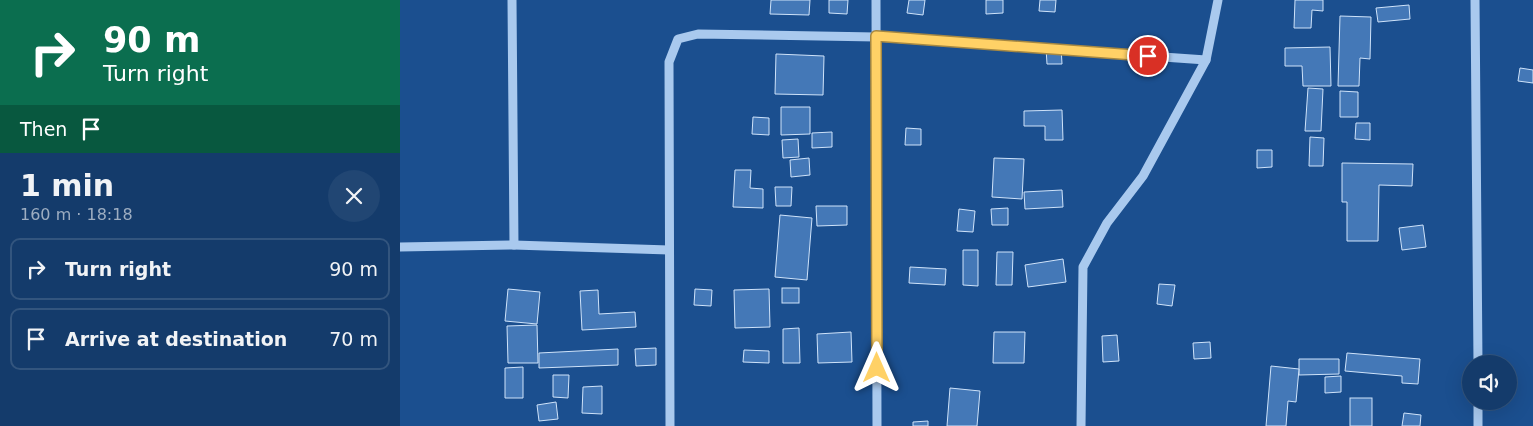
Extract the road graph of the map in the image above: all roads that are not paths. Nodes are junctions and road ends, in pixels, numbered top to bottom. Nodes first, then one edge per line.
1 (512, 0) edge
2 (876, 0) edge
3 (1218, 0) edge
4 (1475, 0) edge
5 (876, 36) junction
6 (1206, 60) junction
7 (514, 245) junction
8 (400, 247) edge
9 (669, 250) junction
10 (1478, 355) edge
11 (1478, 410) edge
12 (670, 426) edge
13 (877, 426) edge
14 (1081, 426) edge
15 (1478, 426) edge

1 - 7 street
2 - 5 street
3 - 6 street
4 - 10 street
5 - 6 street
5 - 9 street
5 - 13 street
6 - 14 street
7 - 8 street
7 - 9 street
9 - 12 street
11 - 15 street

